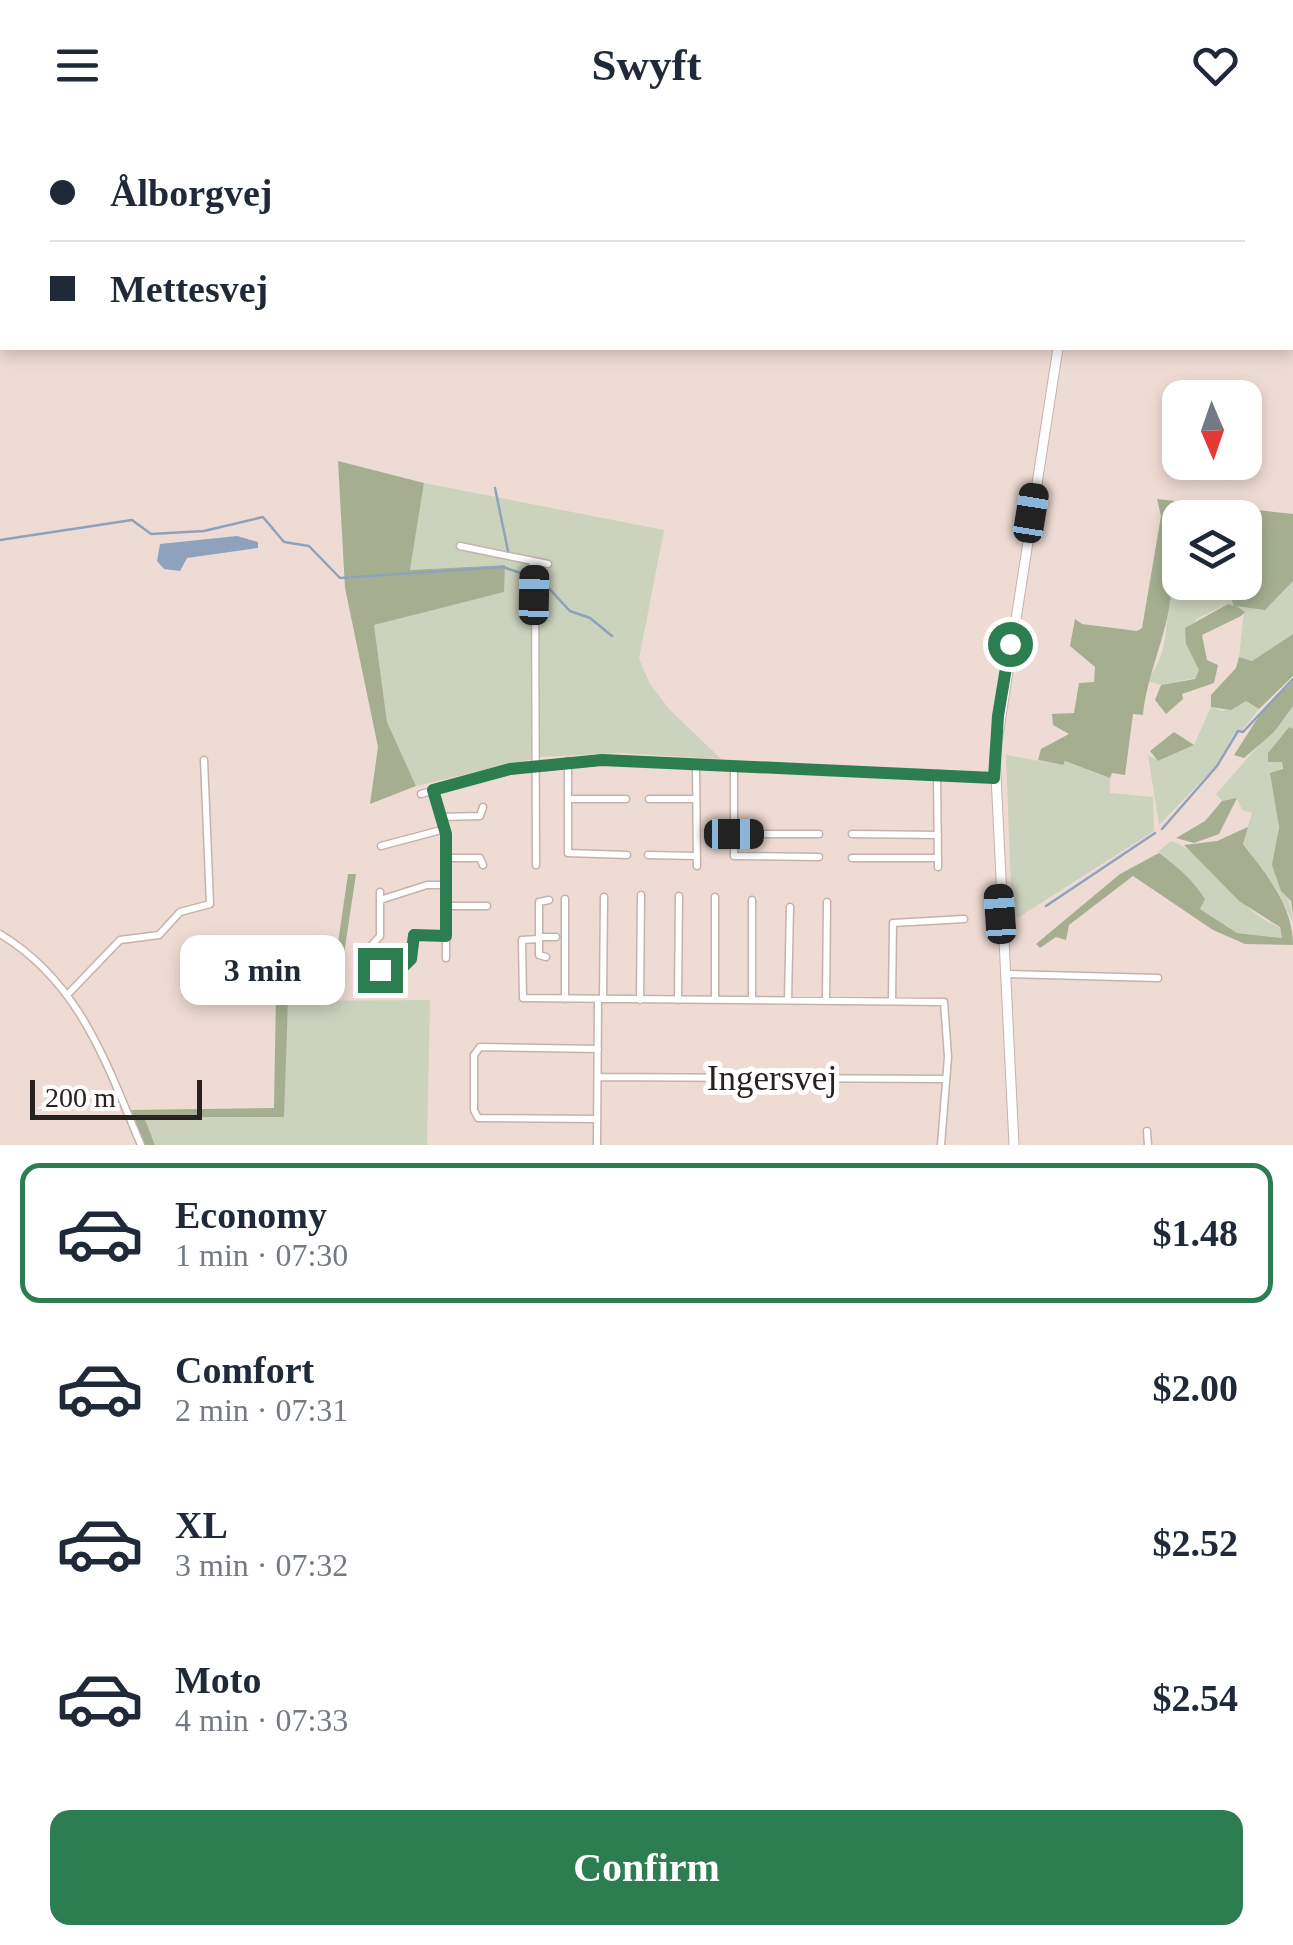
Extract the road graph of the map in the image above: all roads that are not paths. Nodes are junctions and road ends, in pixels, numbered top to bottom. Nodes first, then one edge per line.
1 (1058, 350) edge
2 (460, 546) dead end
3 (532, 561) junction
4 (548, 564) dead end
5 (204, 760) dead end
6 (568, 761) junction
7 (696, 764) junction
8 (532, 765) junction
9 (734, 766) junction
10 (937, 775) junction
11 (994, 778) junction
12 (433, 790) junction
13 (421, 794) dead end
14 (568, 799) junction
15 (626, 799) dead end
16 (649, 800) dead end
17 (696, 800) junction
18 (483, 807) dead end
19 (442, 817) junction
20 (444, 829) junction
21 (734, 834) junction
22 (819, 834) dead end
23 (852, 834) dead end
24 (938, 835) junction
25 (382, 846) dead end
26 (627, 855) dead end
27 (648, 856) dead end
28 (697, 856) junction
29 (819, 856) dead end
30 (446, 858) junction
31 (852, 858) dead end
32 (482, 865) dead end
33 (536, 866) dead end
34 (697, 866) dead end
35 (446, 885) junction
36 (642, 895) dead end
37 (679, 896) dead end
38 (604, 897) dead end
39 (715, 897) dead end
40 (565, 899) dead end
41 (549, 900) dead end
42 (752, 900) dead end
43 (827, 902) dead end
44 (446, 906) junction
45 (487, 906) dead end
46 (790, 907) dead end
47 (964, 918) dead end
48 (0, 934) edge
49 (446, 936) junction
50 (556, 937) dead end
51 (539, 938) junction
52 (546, 957) dead end
53 (446, 958) dead end
54 (1004, 974) junction
55 (1158, 978) dead end
56 (69, 993) junction
57 (565, 999) junction
58 (600, 1000) junction
59 (640, 1000) junction
60 (678, 1000) junction
61 (715, 1000) junction
62 (752, 1000) junction
63 (788, 1000) junction
64 (826, 1000) junction
65 (892, 1001) junction
66 (598, 1049) junction
67 (598, 1077) junction
68 (946, 1079) junction
69 (598, 1119) junction
70 (1147, 1131) dead end
71 (141, 1145) edge
72 (597, 1145) edge
73 (942, 1145) edge
74 (1014, 1145) edge
75 (1148, 1145) edge

1 - 11 main road
2 - 3 street
3 - 4 street
3 - 8 street
5 - 56 street
6 - 7 street
6 - 8 street
6 - 14 street
7 - 9 street
7 - 17 street
8 - 12 street
8 - 33 street
9 - 10 street
9 - 21 street
10 - 11 street
10 - 24 street
11 - 54 main road
12 - 13 street
12 - 19 street
14 - 15 street
14 - 26 street
16 - 17 street
17 - 28 street
18 - 19 street
19 - 20 street
20 - 25 street
20 - 30 street
21 - 22 street
21 - 29 street
23 - 24 street
24 - 31 street
27 - 28 street
28 - 34 street
30 - 32 street
30 - 35 street
35 - 44 street
35 - 49 street
36 - 59 street
37 - 60 street
38 - 58 street
39 - 61 street
40 - 57 street
41 - 51 street
42 - 62 street
43 - 64 street
44 - 45 street
44 - 49 street
46 - 63 street
47 - 65 street
48 - 56 street
49 - 53 street
50 - 51 street
51 - 52 street
51 - 57 street
54 - 55 street
54 - 74 main road
56 - 71 street
57 - 58 street
58 - 59 street
58 - 66 street
59 - 60 street
60 - 61 street
61 - 62 street
62 - 63 street
63 - 64 street
64 - 65 street
65 - 68 street
66 - 67 street
66 - 69 street
67 - 68 street, Ingersvej
67 - 69 street
68 - 73 street
69 - 72 street
70 - 75 street

